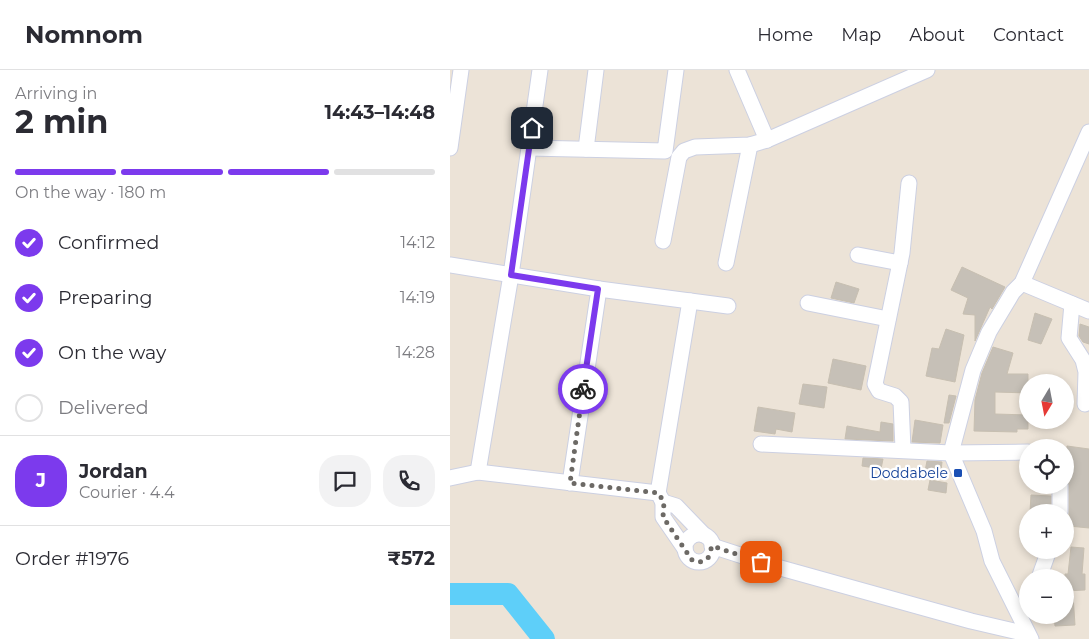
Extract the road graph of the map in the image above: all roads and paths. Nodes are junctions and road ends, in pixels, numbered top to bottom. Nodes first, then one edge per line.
1 (461, 70) edge
2 (540, 70) edge
3 (596, 70) edge
4 (676, 70) edge
5 (927, 70) edge
6 (743, 72) edge
7 (1089, 132) edge
8 (767, 140) junction
9 (750, 145) junction
10 (450, 148) edge
11 (529, 148) junction
12 (586, 149) junction
13 (909, 183) dead end
14 (663, 241) dead end
15 (858, 255) dead end
16 (726, 262) dead end
17 (900, 263) junction
18 (450, 265) edge
19 (511, 275) junction
20 (1022, 283) junction
21 (598, 289) junction
22 (690, 301) junction
23 (808, 303) dead end
24 (1072, 304) junction
25 (728, 306) dead end
26 (1089, 311) edge
27 (888, 318) junction
28 (1085, 404) dead end
29 (761, 444) dead end
30 (903, 449) junction
31 (1019, 452) edge
32 (951, 453) junction
33 (478, 472) junction
34 (450, 478) edge
35 (570, 483) junction
36 (661, 498) junction
37 (708, 541) junction
38 (685, 549) junction
39 (1027, 627) edge

1 - 10 street
2 - 11 street
3 - 12 street
4 - 12 street
5 - 8 street
6 - 8 street
7 - 20 street
8 - 9 street
9 - 14 street
9 - 16 street
11 - 12 street
11 - 19 street
13 - 17 street
15 - 17 street
17 - 27 street
18 - 19 street
19 - 21 street
19 - 33 street
20 - 24 street
20 - 32 street
21 - 22 street
21 - 35 street
22 - 25 street
22 - 36 street
23 - 27 street
24 - 26 street
24 - 28 street
27 - 30 street
29 - 30 street
30 - 32 street
31 - 32 street
32 - 39 street
33 - 34 street
33 - 35 street
35 - 36 street
36 - 37 street
36 - 38 street
37 - 38 street
37 - 38 street
37 - 39 street

